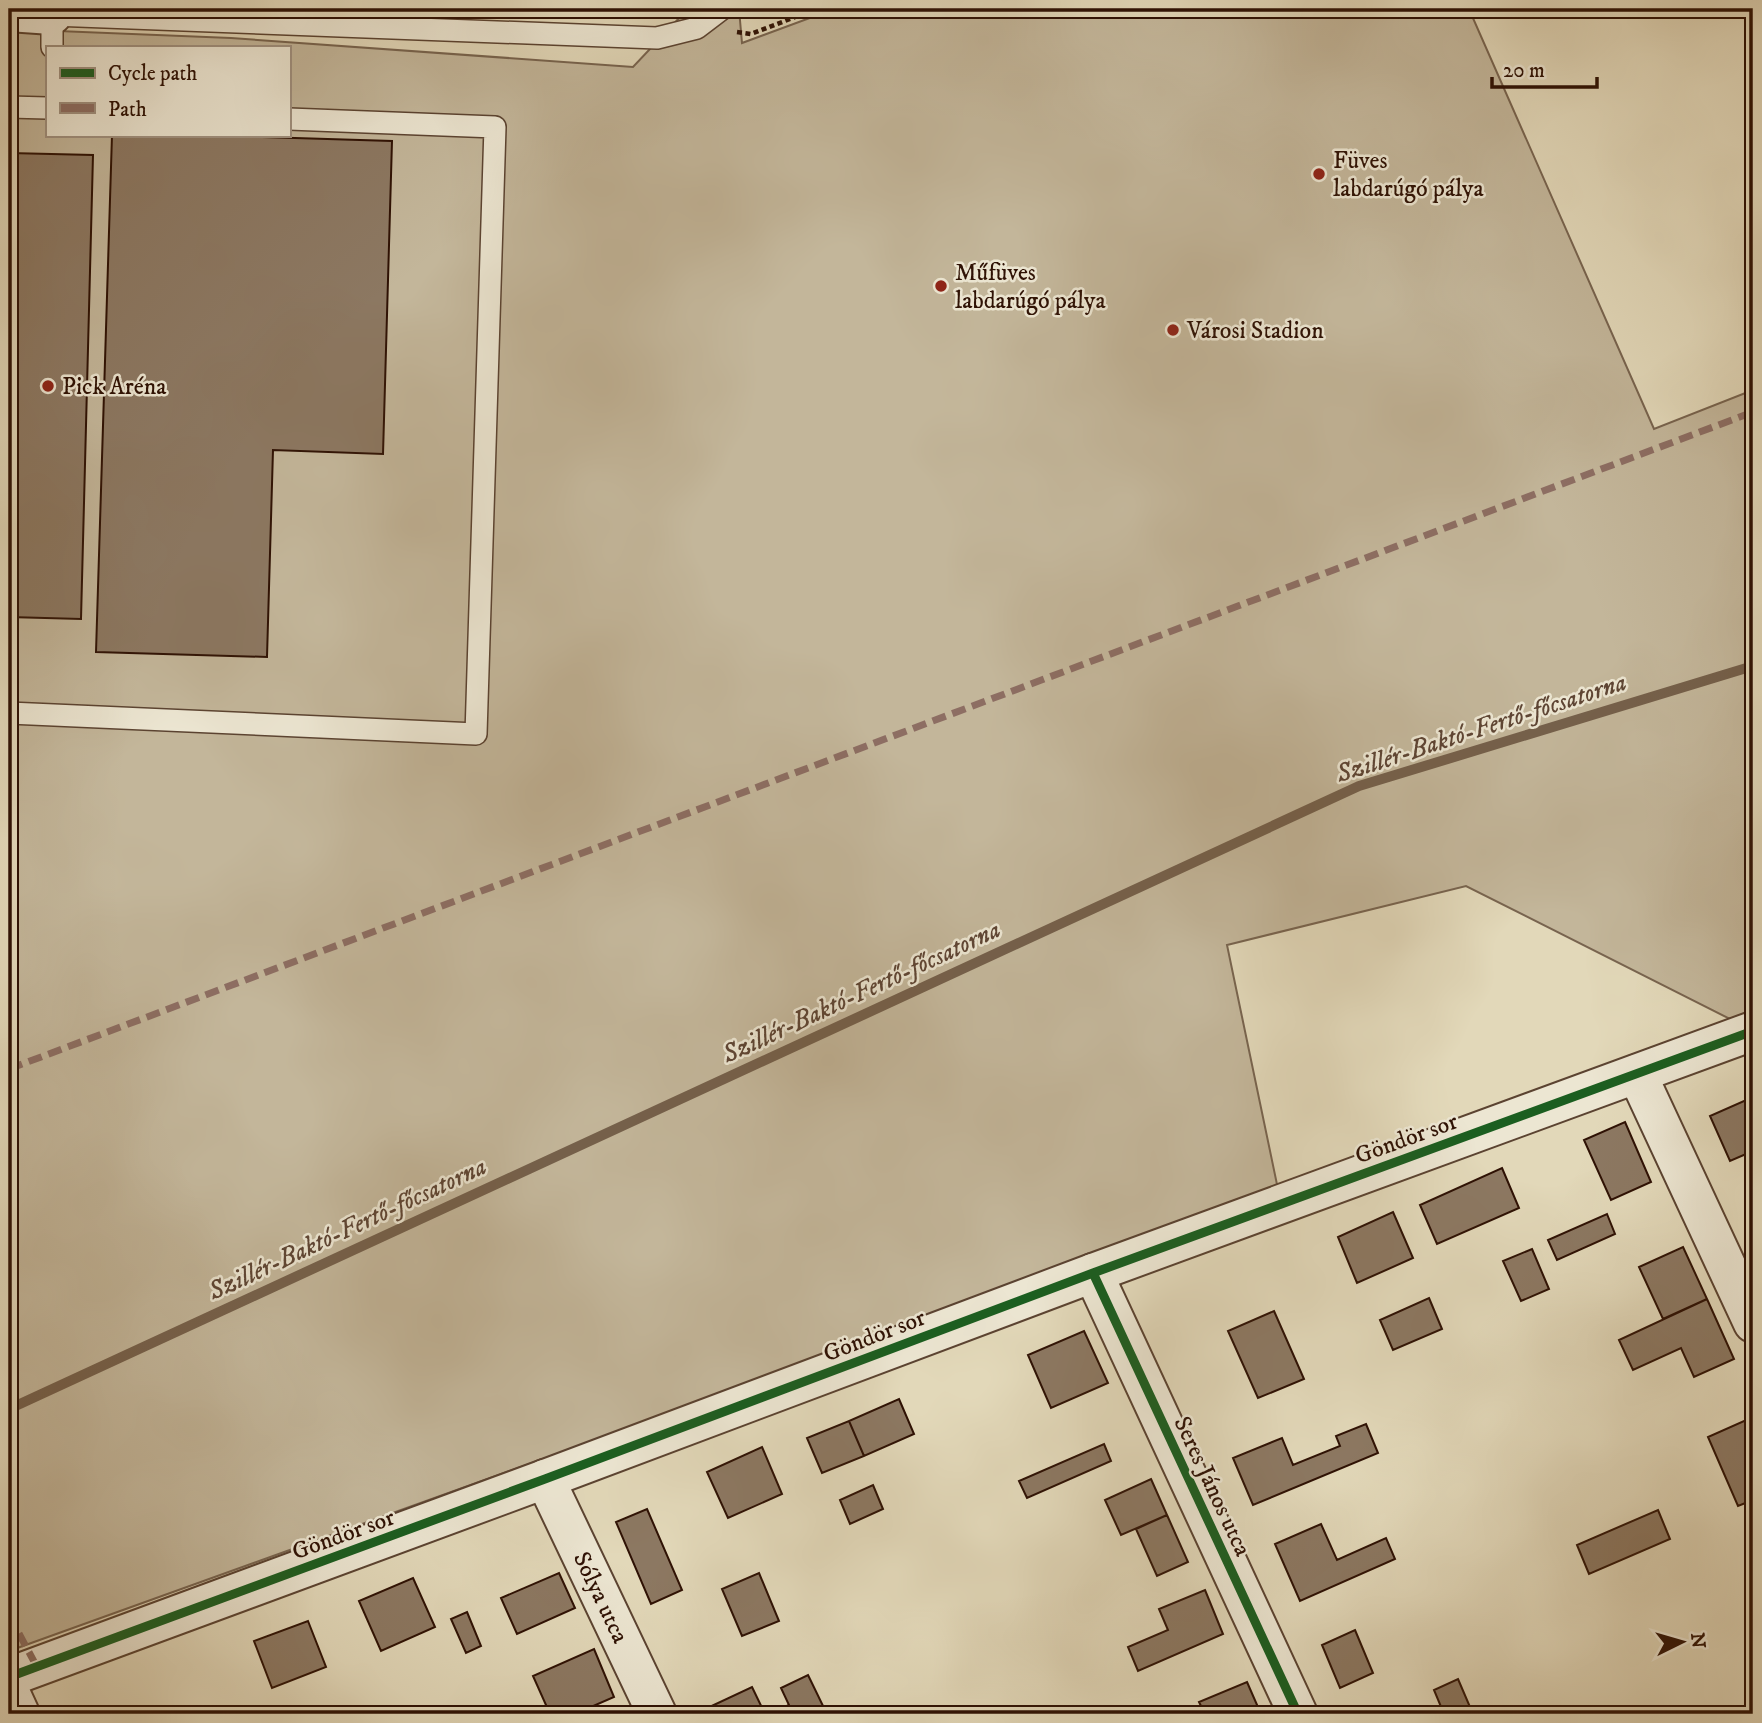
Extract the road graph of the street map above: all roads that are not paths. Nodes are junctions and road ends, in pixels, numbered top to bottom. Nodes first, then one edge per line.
1 (722, 9) edge
2 (9, 12) edge
3 (52, 24) edge
4 (9, 107) edge
5 (46, 108) edge
6 (290, 119) edge
7 (9, 713) edge
8 (1753, 1031) edge
9 (1637, 1074) junction
10 (1093, 1273) junction
11 (1753, 1323) edge
12 (545, 1479) junction
13 (9, 1677) edge
14 (9, 1690) edge
15 (20, 1714) edge
16 (657, 1714) edge
17 (1298, 1714) edge

1 - 3 lane
2 - 3 street
4 - 5 lane
6 - 7 lane
8 - 9 street, Göndör sor
9 - 10 street, Göndör sor
9 - 11 street
10 - 12 street, Göndör sor
10 - 17 street, Seres János utca
12 - 13 street, Göndör sor
12 - 16 street, Sólya utca
14 - 15 street

